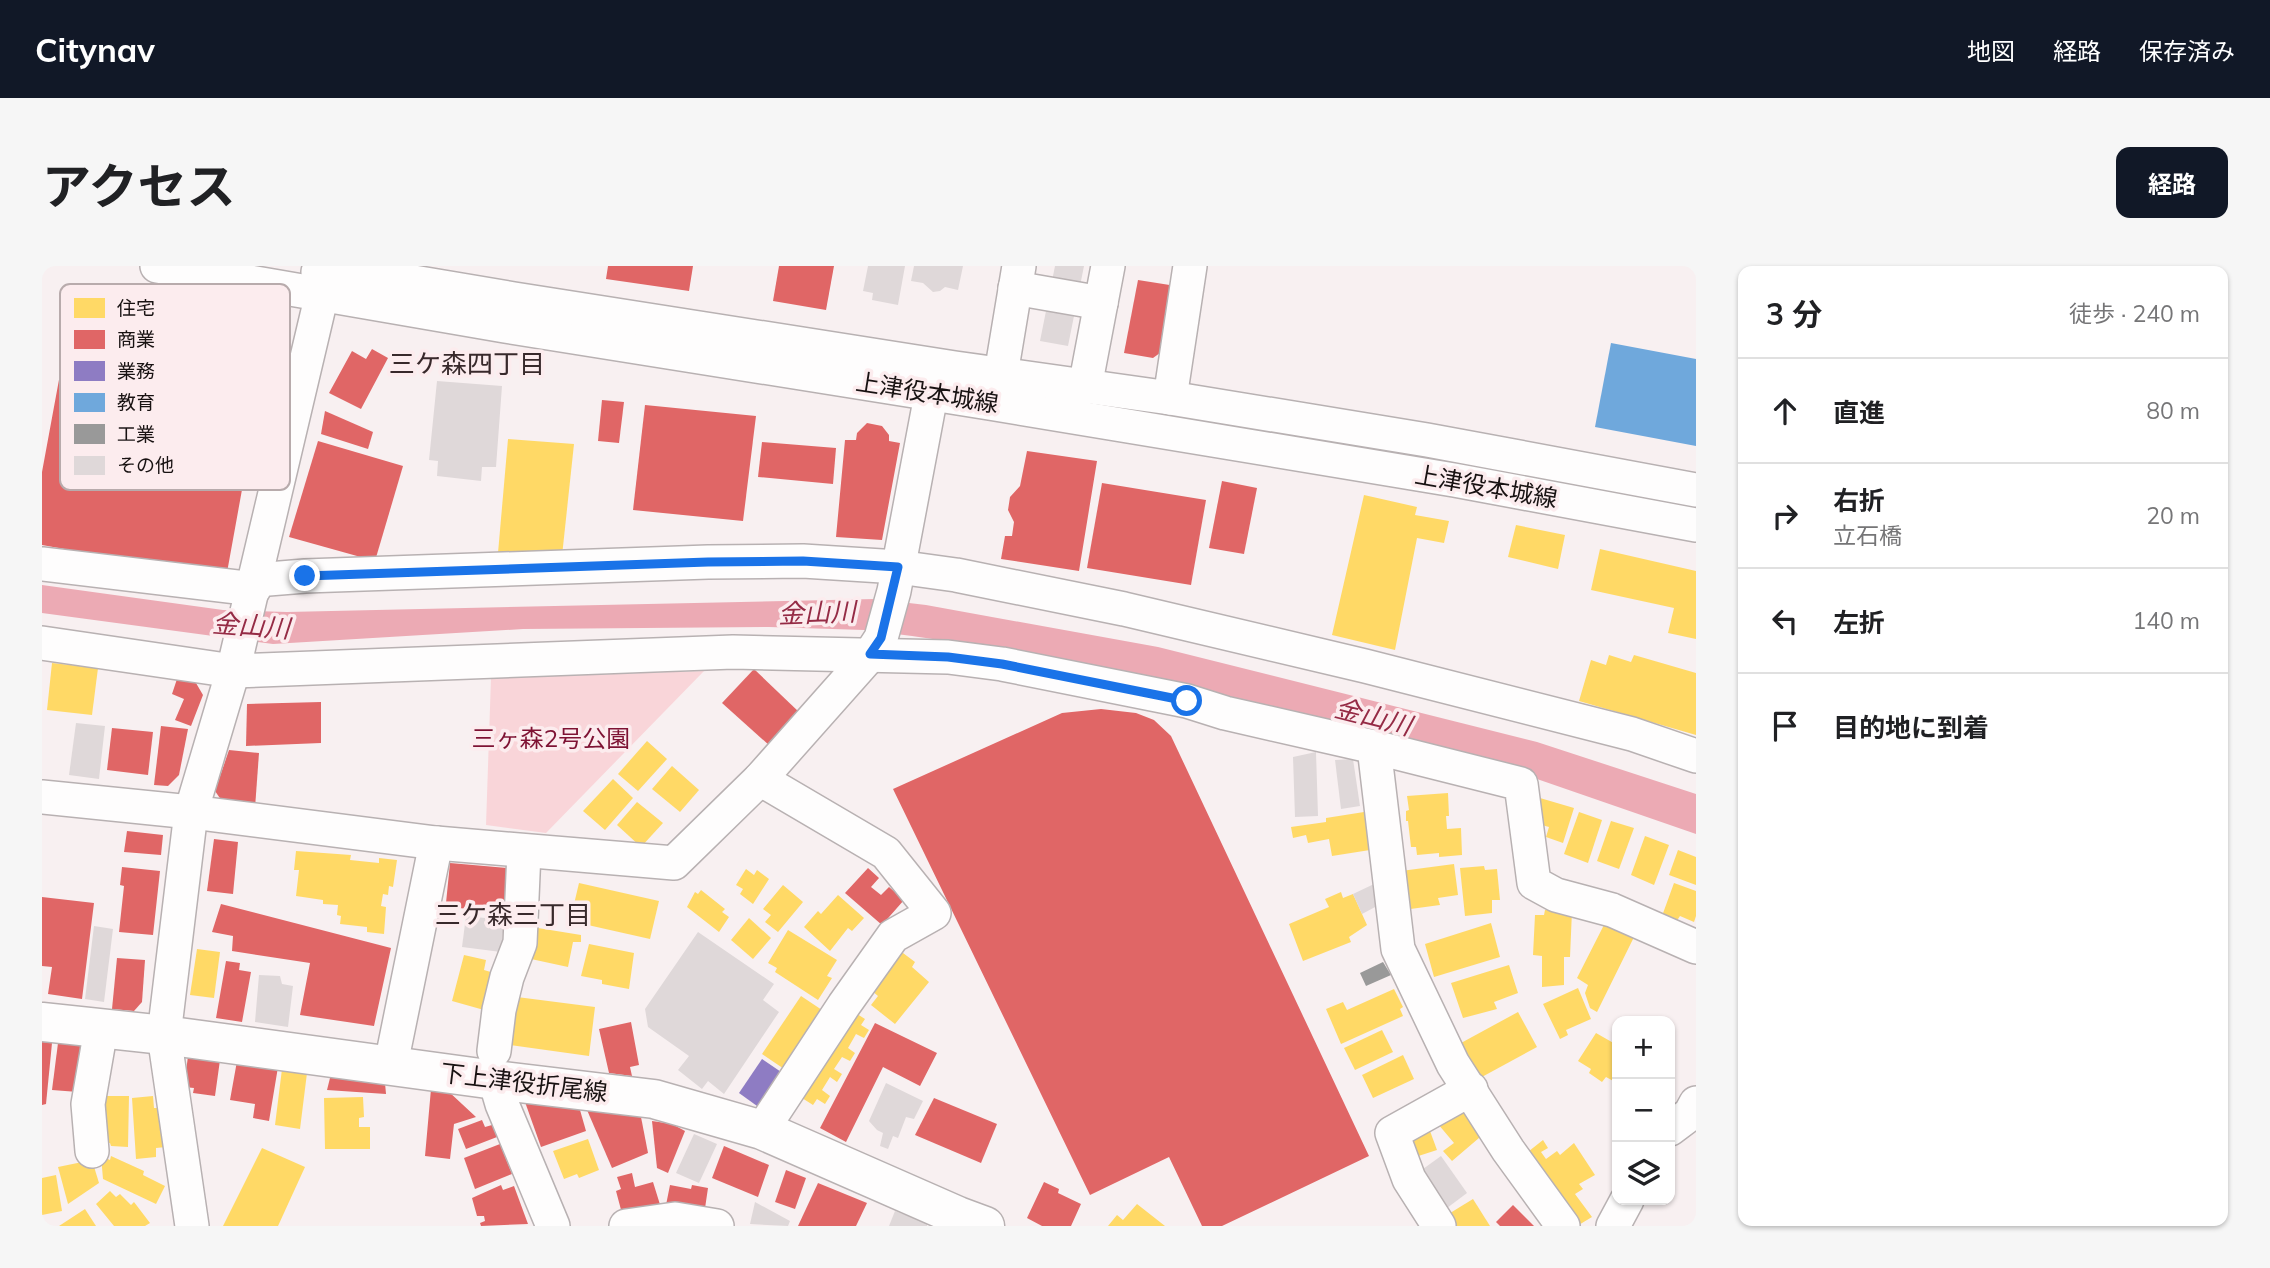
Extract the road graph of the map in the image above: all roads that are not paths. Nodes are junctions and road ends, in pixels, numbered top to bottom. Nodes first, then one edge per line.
1 (157, 266) edge
2 (1108, 266) edge
3 (1185, 267) edge
4 (326, 275) edge
5 (1017, 277) edge
6 (1101, 303) junction
7 (1000, 374) junction
8 (933, 380) junction
9 (1085, 387) junction
10 (1170, 398) junction
11 (290, 432) edge
12 (277, 490) edge
13 (1696, 490) edge
14 (1696, 525) edge
15 (42, 564) edge
16 (896, 579) junction
17 (254, 590) junction
18 (42, 643) edge
19 (876, 646) junction
20 (234, 663) junction
21 (1374, 747) junction
22 (1696, 755) edge
23 (760, 779) junction
24 (42, 797) edge
25 (191, 812) junction
26 (436, 843) junction
27 (524, 852) junction
28 (1696, 947) edge
29 (42, 1022) edge
30 (101, 1029) junction
31 (164, 1035) junction
32 (391, 1064) junction
33 (494, 1065) junction
34 (1471, 1089) junction
35 (1696, 1103) edge
36 (1675, 1125) edge
37 (762, 1130) junction
38 (92, 1151) dead end
39 (1624, 1205) edge
40 (966, 1223) edge
41 (192, 1226) edge
42 (553, 1226) edge
43 (625, 1226) edge
44 (718, 1226) edge
45 (1439, 1226) edge
46 (1563, 1226) edge
47 (1613, 1226) edge

1 - 4 street, 上津役本城線
2 - 6 street
3 - 10 street
4 - 8 street, 上津役本城線
4 - 11 street
5 - 6 street
5 - 7 street
6 - 9 street
7 - 8 street, 上津役本城線
7 - 9 street, 上津役本城線
8 - 14 street, 上津役本城線
8 - 16 street
9 - 10 street, 上津役本城線
10 - 13 street, 上津役本城線
12 - 17 street
15 - 17 street
16 - 17 street
16 - 19 street
16 - 22 street
17 - 20 street
18 - 20 street
19 - 20 street
19 - 21 street
19 - 23 street
20 - 25 street
21 - 28 street
21 - 34 street
23 - 27 street
23 - 37 street
24 - 25 street
25 - 26 street
25 - 31 street
26 - 27 street
26 - 32 street
27 - 33 street
29 - 30 main road, 下上津役折尾線
30 - 31 main road, 下上津役折尾線
30 - 38 street
31 - 32 main road, 下上津役折尾線
31 - 41 street
32 - 33 main road, 下上津役折尾線
33 - 37 main road, 下上津役折尾線
33 - 42 street
34 - 45 street
34 - 46 street
35 - 36 street
37 - 40 main road, 下上津役折尾線
39 - 47 street
43 - 44 street

